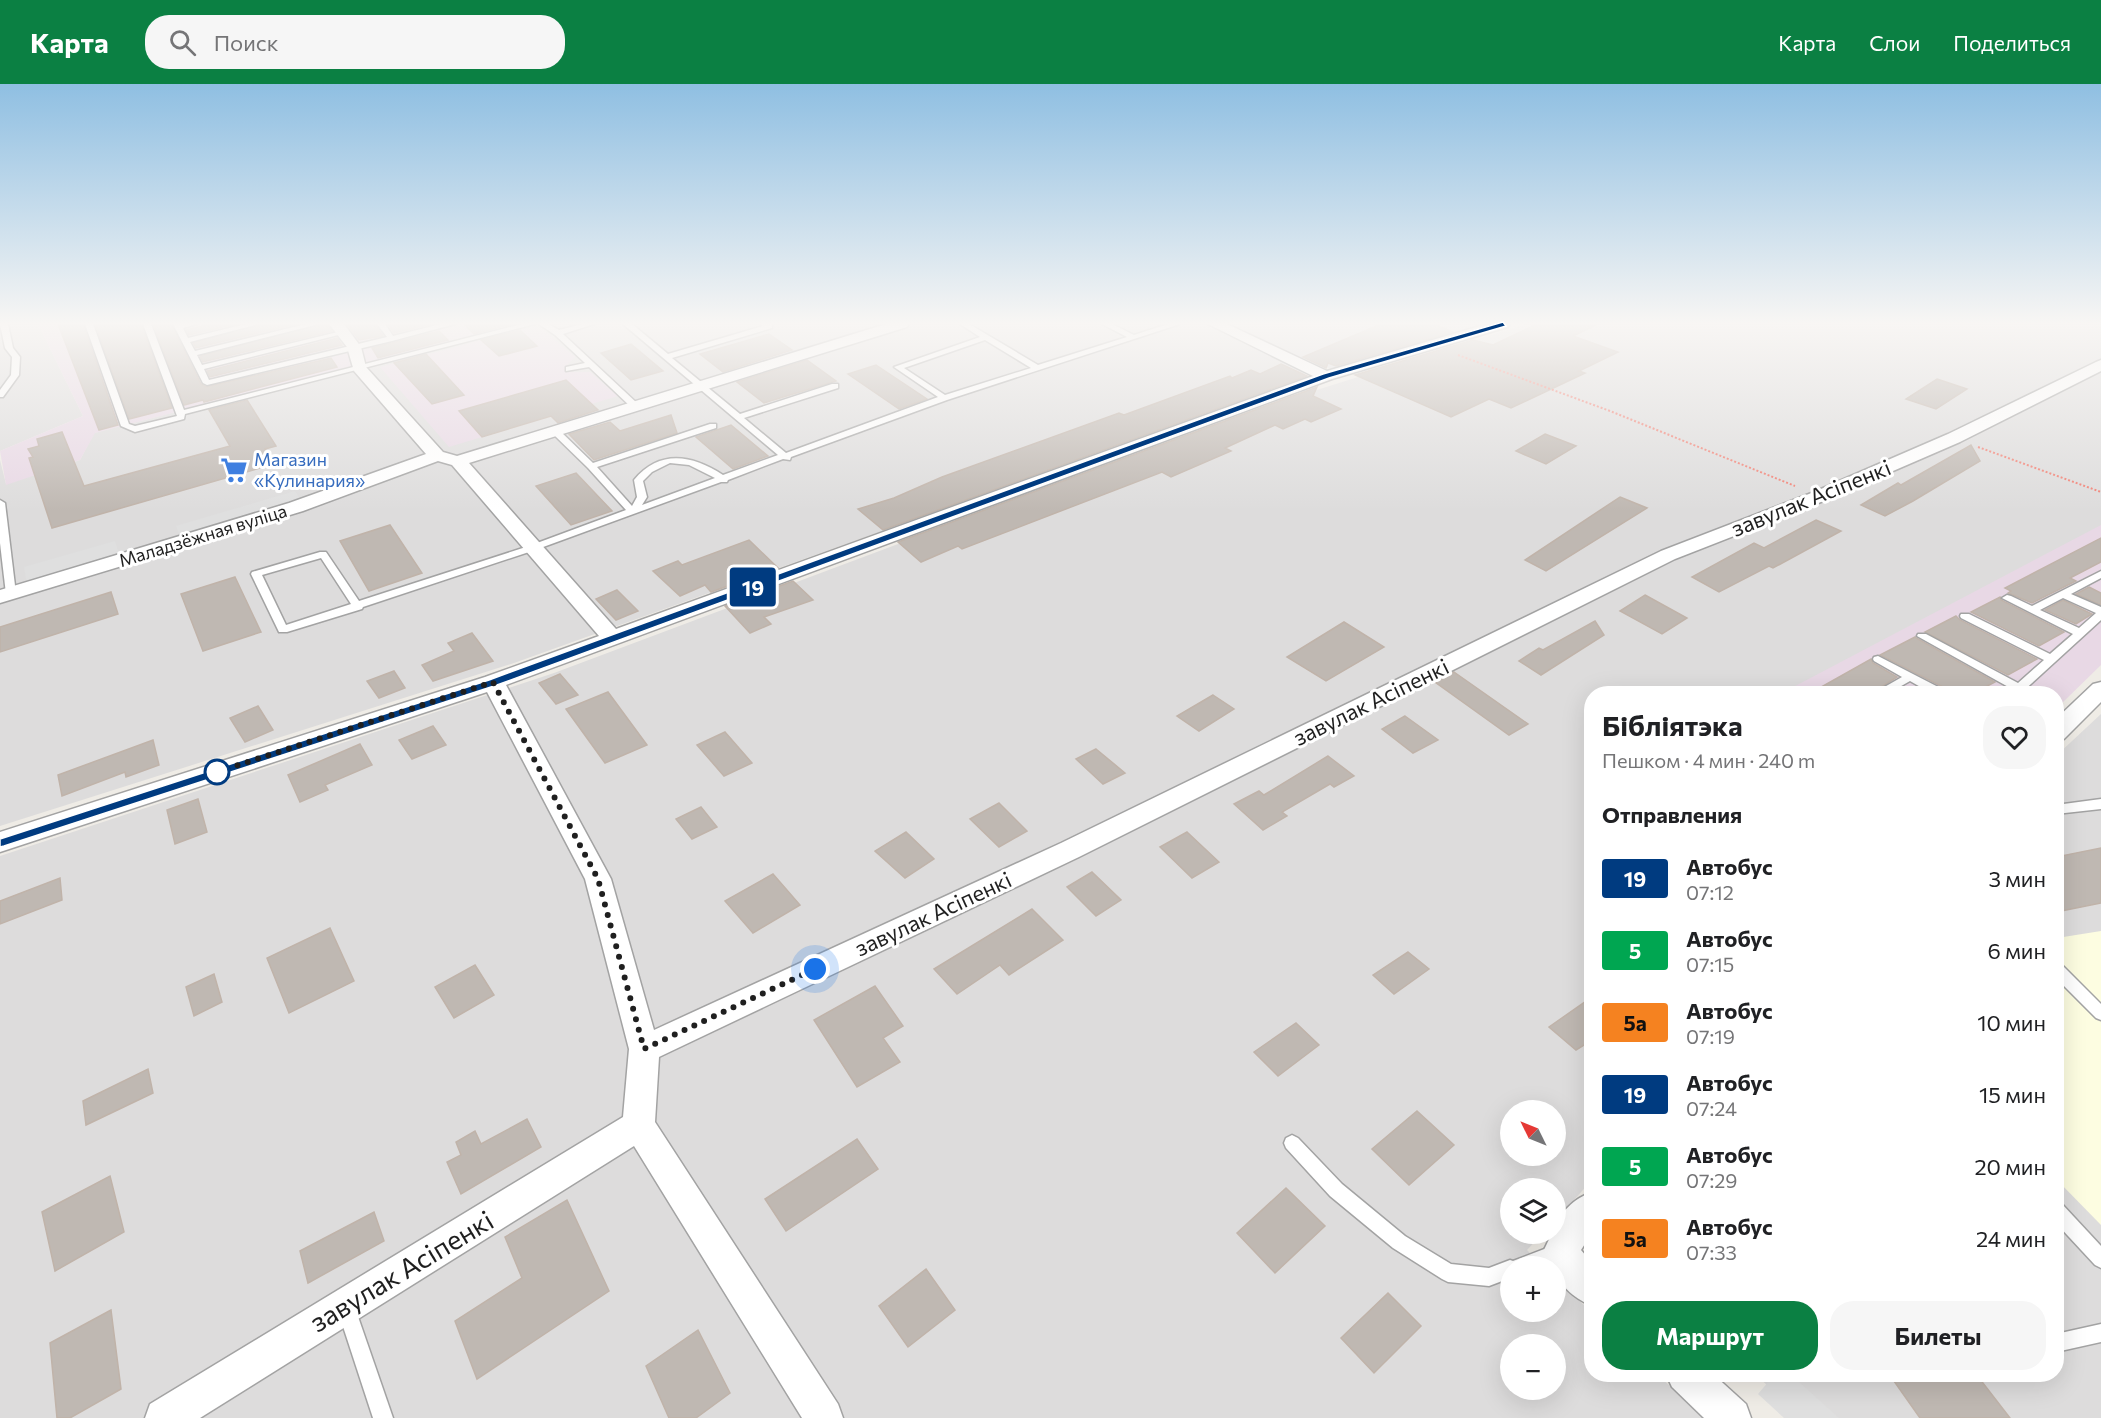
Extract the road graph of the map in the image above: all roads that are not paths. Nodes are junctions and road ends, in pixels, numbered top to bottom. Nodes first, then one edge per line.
1 (111, 386) edge
2 (171, 386) edge
3 (287, 386) edge
4 (375, 386) edge
5 (614, 386) edge
6 (701, 386) joint
7 (835, 386) dead end
8 (927, 386) edge
9 (980, 386) edge
10 (1298, 386) edge
11 (2058, 386) edge
12 (944, 398) junction
13 (635, 406) junction
14 (181, 413) junction
15 (738, 417) junction
16 (713, 426) dead end
17 (555, 431) junction
18 (437, 456) junction
19 (787, 458) junction
20 (458, 461) junction
21 (591, 466) junction
22 (724, 480) junction
23 (0, 503) edge
24 (633, 512) junction
25 (532, 548) junction
26 (2101, 574) edge
27 (2063, 594) junction
28 (5, 596) edge
29 (2007, 598) dead end
30 (358, 607) junction
31 (2032, 610) junction
32 (2101, 613) edge
33 (1965, 616) dead end
34 (2079, 633) junction
35 (1922, 636) dead end
36 (613, 639) junction
37 (1878, 659) dead end
38 (2052, 659) junction
39 (1910, 677) junction
40 (493, 682) junction
41 (1893, 686) edge
42 (1927, 686) edge
43 (2010, 686) edge
44 (2022, 686) edge
45 (2101, 689) edge
46 (2064, 725) edge
47 (2101, 804) edge
48 (2064, 809) edge
49 (0, 842) edge
50 (2064, 976) edge
51 (2101, 1014) edge
52 (644, 1049) junction
53 (639, 1125) junction
54 (1292, 1143) dead end
55 (1584, 1216) edge
56 (2064, 1219) edge
57 (1561, 1252) junction
58 (1549, 1256) edge
59 (2101, 1258) edge
60 (1500, 1272) edge
61 (1584, 1280) edge
62 (346, 1306) junction
63 (2101, 1333) edge
64 (2064, 1341) edge
65 (1694, 1382) edge
66 (164, 1418) edge
67 (383, 1418) edge
68 (824, 1418) edge
69 (1732, 1418) edge

1 - 14 lane
2 - 14 lane
3 - 14 lane
4 - 18 street
5 - 13 lane
6 - 13 street
6 - 15 lane
7 - 15 lane
8 - 12 lane
9 - 12 lane
10 - 36 street
11 - 52 street, завулак Асіпенкі
12 - 19 lane
13 - 17 street
15 - 19 lane
16 - 21 lane
17 - 20 street
17 - 21 lane
18 - 20 street
18 - 28 street, Маладзёжная вуліца
19 - 22 lane
20 - 25 street
21 - 24 lane
22 - 24 lane
22 - 24 lane
23 - 28 lane
24 - 25 lane
25 - 30 lane
25 - 36 street
26 - 27 lane
27 - 31 lane
27 - 32 lane
29 - 31 lane
30 - 30 lane
31 - 34 lane
32 - 34 lane
33 - 38 lane
34 - 38 lane
35 - 43 lane
36 - 40 street
37 - 39 lane
38 - 44 lane
39 - 41 lane
39 - 42 lane
40 - 49 street
40 - 52 street
45 - 46 street
47 - 48 lane
50 - 51 lane
52 - 53 street
53 - 62 street, завулак Асіпенкі
53 - 68 street
54 - 60 lane
55 - 57 street
56 - 59 lane
57 - 58 lane
57 - 61 street
62 - 66 street, завулак Асіпенкі
62 - 67 lane
63 - 64 lane
65 - 69 street

